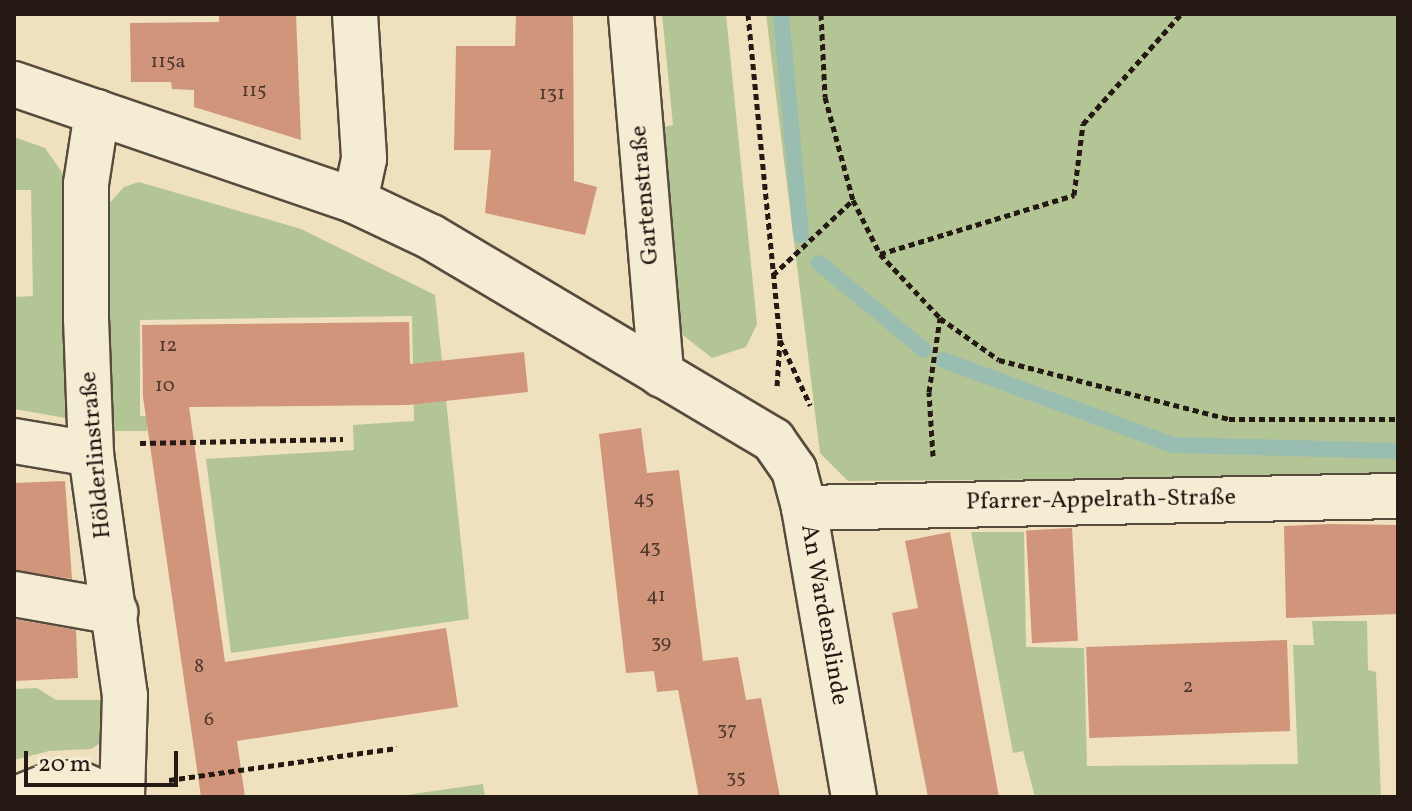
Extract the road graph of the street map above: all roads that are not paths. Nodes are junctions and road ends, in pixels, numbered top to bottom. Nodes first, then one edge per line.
1 (355, 14) edge
2 (631, 14) edge
3 (14, 84) edge
4 (97, 112) junction
5 (355, 201) junction
6 (661, 375) junction
7 (14, 441) edge
8 (91, 449) junction
9 (1398, 496) edge
10 (804, 508) junction
11 (14, 594) edge
12 (115, 612) junction
13 (119, 793) edge
14 (21, 797) edge
15 (854, 797) edge

1 - 5 street
2 - 6 street, Gartenstraße
3 - 4 street
4 - 5 street
4 - 8 street, Hölderlinstraße
5 - 6 street
6 - 10 street, An Wardenslinde
7 - 8 street
8 - 12 street, Hölderlinstraße
9 - 10 street, Pfarrer-Appelrath-Straße
10 - 15 street, An Wardenslinde
11 - 12 street
12 - 13 street, Hölderlinstraße
13 - 14 street

